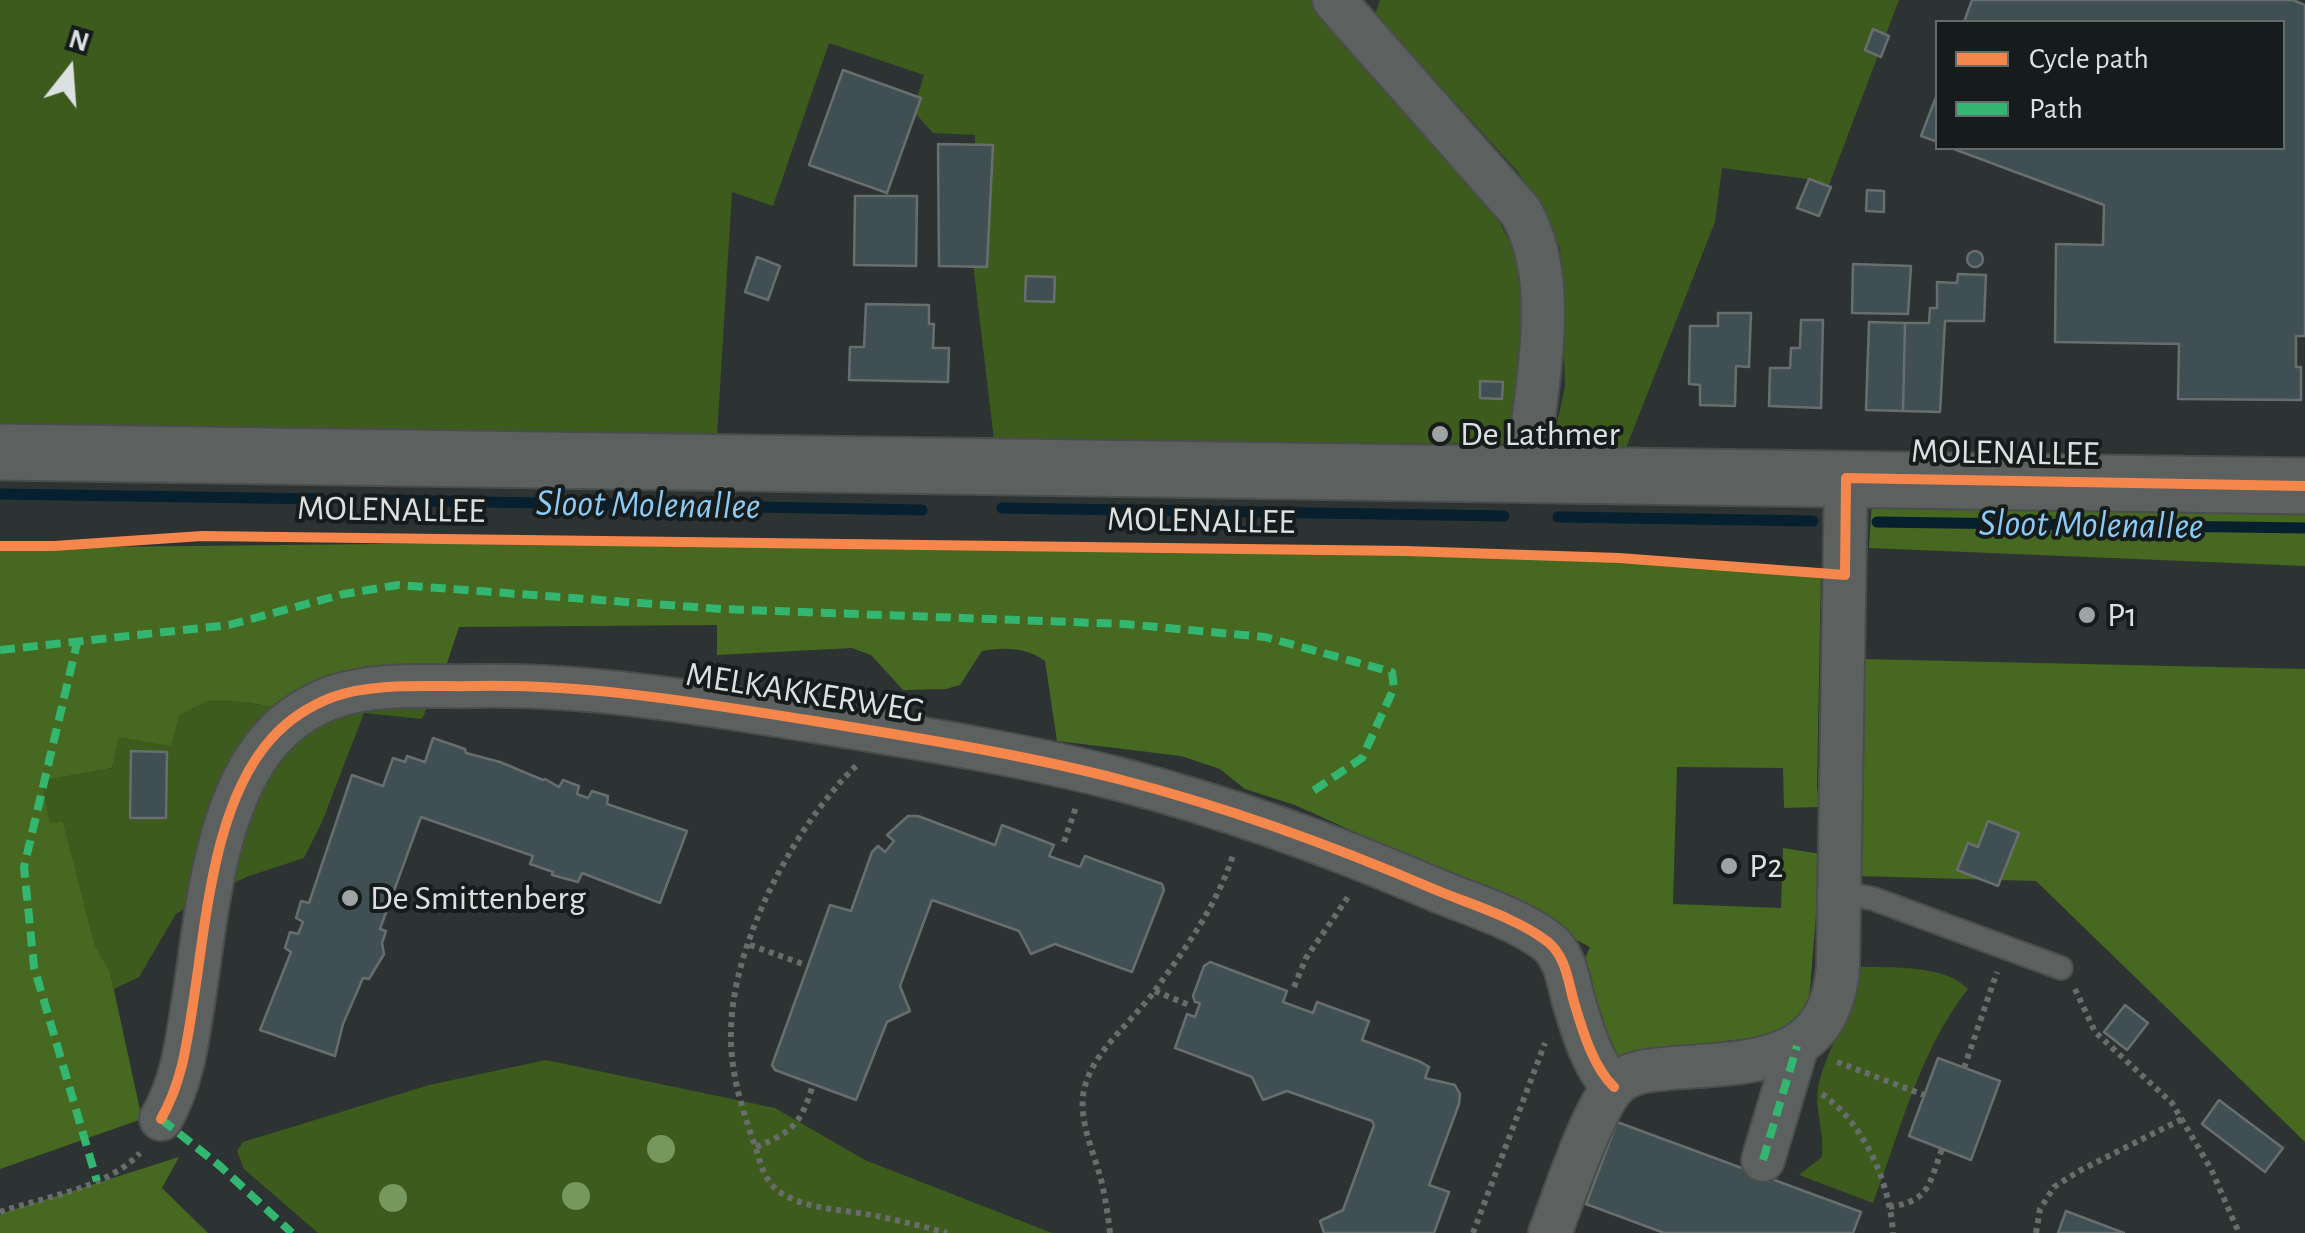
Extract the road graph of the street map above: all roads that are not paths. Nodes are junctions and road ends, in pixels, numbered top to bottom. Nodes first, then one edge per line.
1 (1334, 0) edge
2 (0, 452) edge
3 (1528, 474) junction
4 (1846, 478) junction
5 (2305, 486) edge
6 (1840, 892) junction
7 (2060, 968) road end
8 (1793, 1062) junction
9 (1608, 1095) junction
10 (161, 1118) road end
11 (1762, 1160) dead end
12 (1550, 1233) edge

1 - 3 street
2 - 3 main road, MOLENALLEE
3 - 4 main road, MOLENALLEE
4 - 5 main road, MOLENALLEE
4 - 6 street
6 - 7 lane
6 - 8 street
8 - 9 street
8 - 11 street
9 - 10 street, MELKAKKERWEG
9 - 12 street

